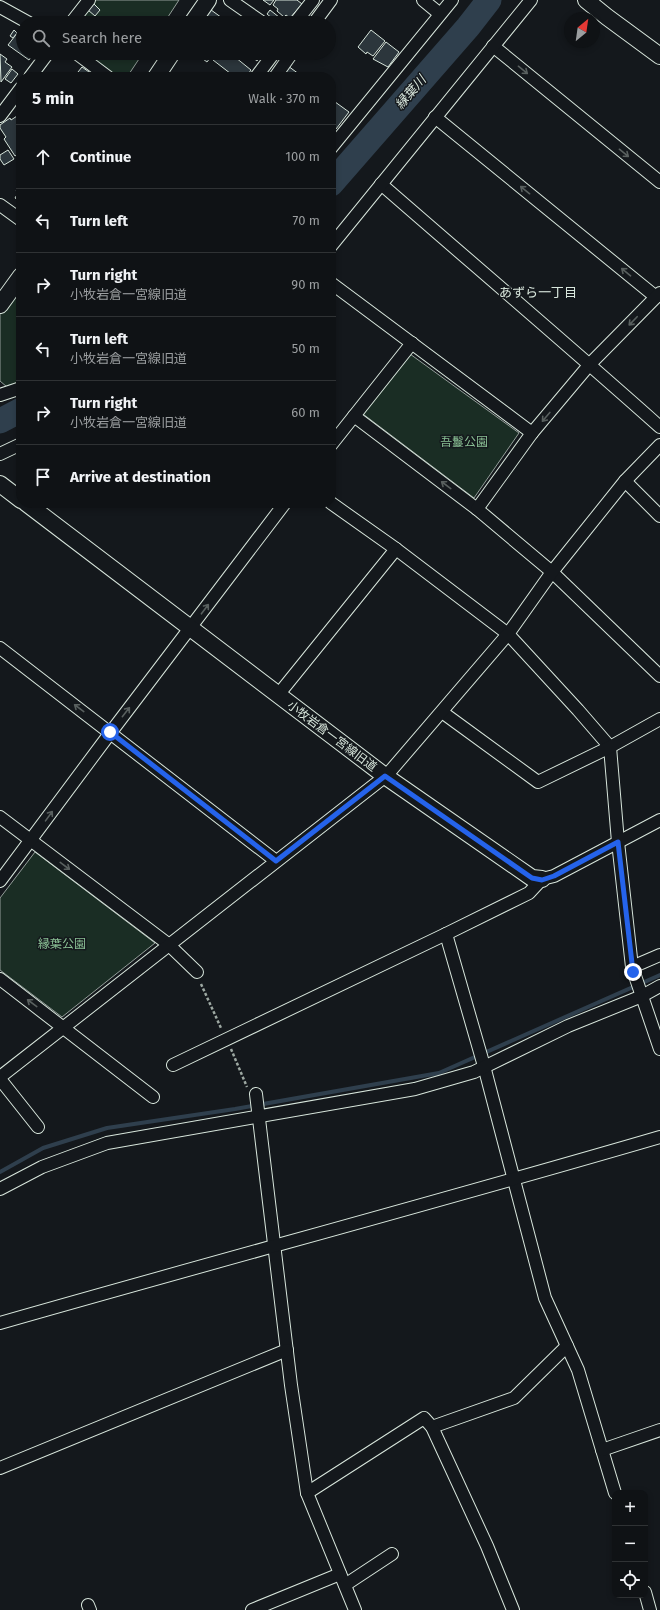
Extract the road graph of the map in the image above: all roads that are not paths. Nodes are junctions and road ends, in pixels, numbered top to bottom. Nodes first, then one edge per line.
1 (89, 0) edge
2 (208, 0) edge
3 (230, 0) edge
4 (313, 0) edge
5 (331, 0) edge
6 (424, 0) edge
7 (452, 0) edge
8 (531, 0) edge
9 (586, 0) edge
10 (0, 7) edge
11 (440, 14) junction
12 (16, 16) edge
13 (76, 16) edge
14 (197, 16) edge
15 (253, 16) edge
16 (300, 16) edge
17 (319, 16) edge
18 (493, 46) junction
19 (660, 56) edge
20 (43, 60) edge
21 (85, 60) edge
22 (167, 60) edge
23 (269, 60) edge
24 (287, 60) edge
25 (34, 72) edge
26 (101, 72) edge
27 (159, 72) edge
28 (260, 72) edge
29 (279, 72) edge
30 (16, 95) edge
31 (0, 116) edge
32 (435, 117) junction
33 (336, 142) edge
34 (660, 182) edge
35 (381, 184) junction
36 (0, 204) edge
37 (16, 216) edge
38 (336, 240) edge
39 (16, 283) edge
40 (336, 287) edge
41 (658, 295) edge
42 (0, 305) edge
43 (412, 343) junction
44 (590, 364) junction
45 (16, 390) edge
46 (0, 395) edge
47 (354, 416) junction
48 (660, 427) edge
49 (532, 433) junction
50 (336, 439) edge
51 (660, 445) edge
52 (16, 446) edge
53 (0, 454) edge
54 (626, 481) junction
55 (0, 484) edge
56 (16, 496) edge
57 (336, 507) edge
58 (33, 508) edge
59 (282, 508) edge
60 (477, 509) junction
61 (660, 516) edge
62 (396, 549) junction
63 (552, 572) junction
64 (190, 628) junction
65 (508, 634) junction
66 (0, 648) edge
67 (660, 676) edge
68 (278, 695) junction
69 (442, 712) junction
70 (660, 719) edge
71 (110, 732) junction
72 (610, 747) junction
73 (385, 776) junction
74 (0, 817) edge
75 (660, 820) edge
76 (31, 840) junction
77 (618, 842) junction
78 (276, 861) junction
79 (542, 880) junction
80 (0, 881) edge
81 (446, 934) junction
82 (168, 944) junction
83 (660, 955) edge
84 (197, 972) dead end
85 (633, 972) junction
86 (0, 979) edge
87 (660, 986) edge
88 (641, 994) junction
89 (63, 1027) junction
90 (660, 1049) edge
91 (483, 1063) junction
92 (173, 1065) dead end
93 (0, 1078) edge
94 (256, 1095) dead end
95 (153, 1097) dead end
96 (259, 1114) junction
97 (38, 1127) dead end
98 (660, 1137) edge
99 (514, 1179) junction
100 (0, 1189) edge
101 (274, 1245) junction
102 (0, 1323) edge
103 (567, 1346) junction
104 (287, 1350) junction
105 (432, 1427) junction
106 (660, 1430) edge
107 (602, 1450) junction
108 (0, 1468) edge
109 (614, 1490) edge
110 (307, 1493) junction
111 (392, 1554) dead end
112 (342, 1580) junction
113 (647, 1598) edge
114 (252, 1610) edge
115 (355, 1610) edge
116 (513, 1610) edge
117 (650, 1610) edge

1 - 13 street
2 - 14 street
3 - 15 street
4 - 16 street
5 - 17 street
6 - 11 street
7 - 11 street
8 - 18 street
9 - 19 street
10 - 12 street
11 - 33 street
18 - 32 street
18 -> 34 street
20 - 25 street
21 - 26 street
22 - 27 street
23 - 28 street
24 - 29 street
30 - 31 street
32 - 35 street
41 -> 32 street
35 - 38 street
35 - 44 street
36 - 37 street
39 - 42 street
40 - 43 street
41 -> 44 street
43 - 47 street
43 - 49 street
44 - 48 street
44 -> 49 street
45 - 46 street
47 - 50 street
60 -> 47 street
49 - 60 street
51 - 54 street
52 - 53 street
54 - 61 street
54 - 63 street
55 - 56 street
57 - 62 street
58 - 64 street, 小牧岩倉一宮線旧道
64 -> 59 street
60 - 63 street
62 - 65 street
62 - 68 street
63 - 65 street
63 - 67 street
64 - 68 street, 小牧岩倉一宮線旧道
71 -> 64 street
65 - 69 street
65 - 72 street
71 -> 66 street
68 - 73 street, 小牧岩倉一宮線旧道
69 - 72 street
69 - 73 street
70 - 72 street
76 -> 71 street
71 - 78 street
72 - 77 street
73 - 78 street
73 - 79 street, 小牧岩倉一宮線旧道
74 - 76 street
75 - 77 street
76 - 80 street
76 -> 82 street
77 - 79 street
77 - 85 street
78 - 82 street
79 - 81 street
81 - 91 street
81 - 92 street
82 - 84 street
82 - 89 street
83 - 85 street
85 - 88 street
89 -> 86 street
87 - 88 street
88 - 90 street
88 - 91 street
89 - 93 street
89 - 95 street
91 - 96 street
91 - 99 street
93 - 97 street
94 - 96 street
96 - 100 street
96 - 101 street
98 - 99 street
99 - 101 street
99 - 103 street
101 - 102 street
101 - 104 street
103 - 105 street
103 - 107 street
104 - 108 street
104 - 110 street
105 - 110 street
105 - 116 street
106 - 107 street
107 - 109 street
110 - 112 street
111 - 112 street
112 - 114 street
112 - 115 street
113 - 117 street

